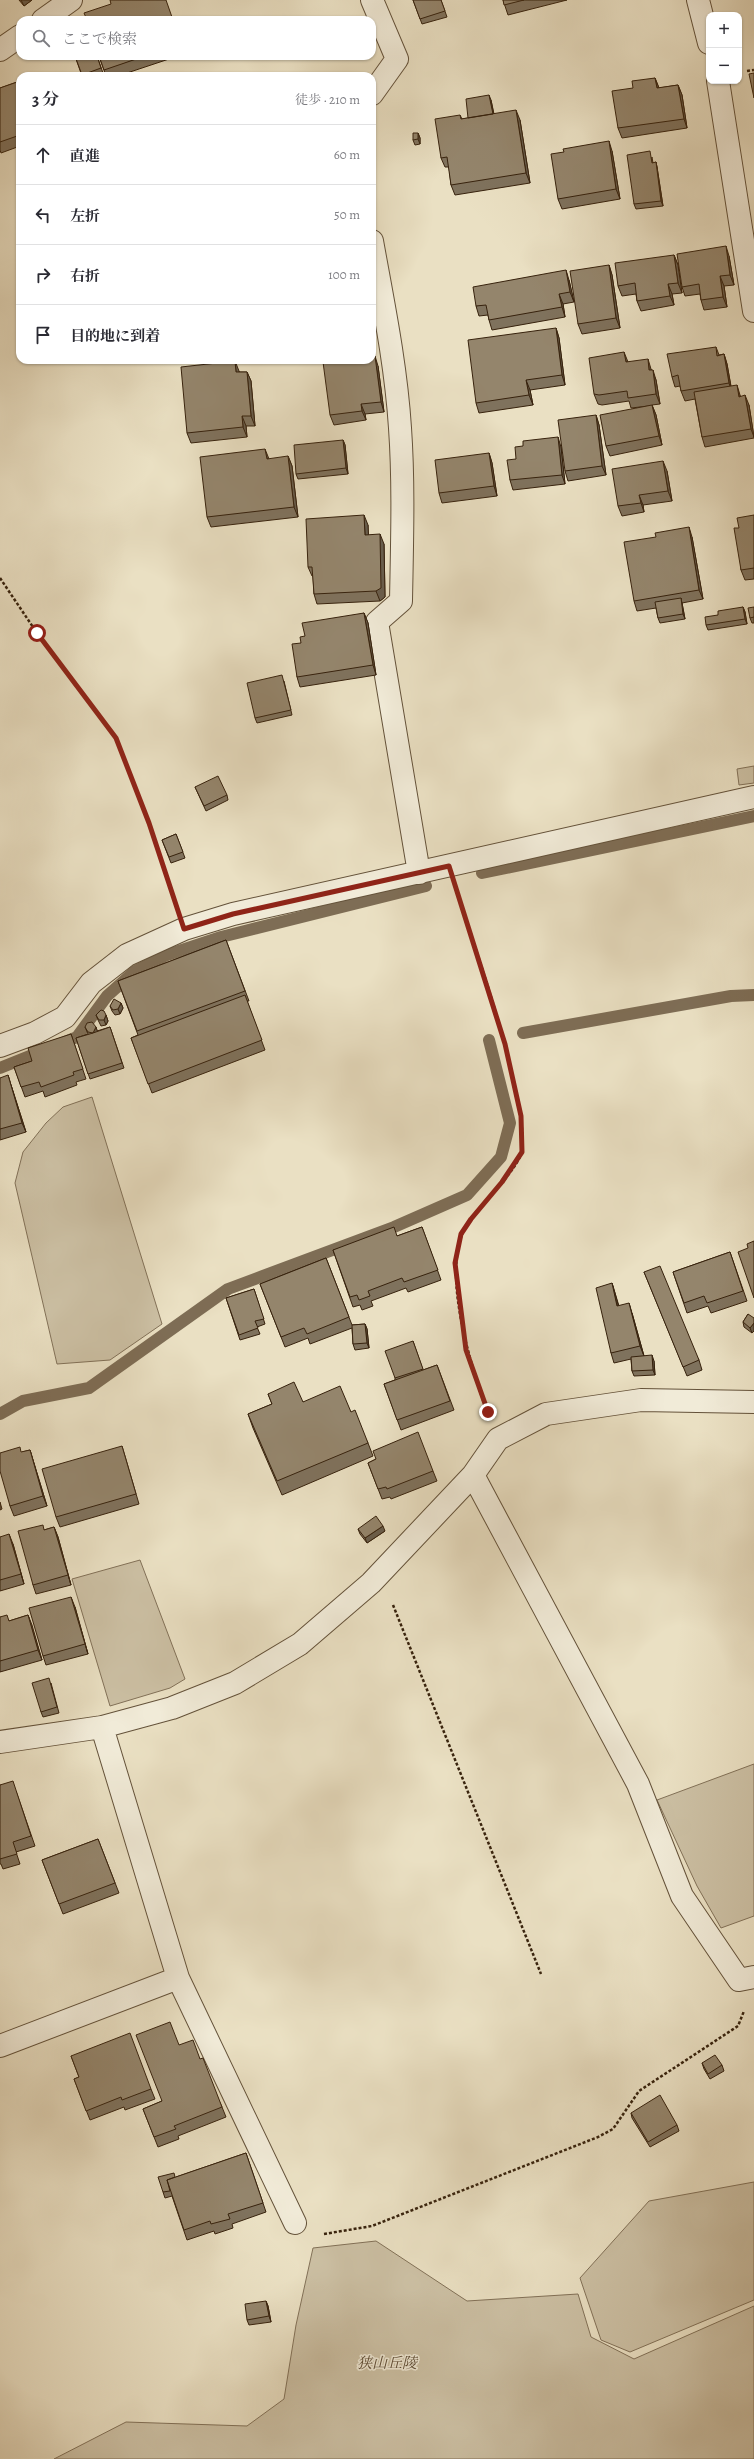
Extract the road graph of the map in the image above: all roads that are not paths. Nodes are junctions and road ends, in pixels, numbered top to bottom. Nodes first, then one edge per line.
1 (71, 0) edge
2 (372, 0) edge
3 (698, 0) edge
4 (49, 16) edge
5 (706, 31) edge
6 (16, 39) edge
7 (0, 50) edge
8 (718, 84) edge
9 (376, 88) edge
10 (376, 261) edge
11 (754, 311) edge
12 (754, 797) edge
13 (419, 873) junction
14 (0, 1046) edge
15 (754, 1402) edge
16 (473, 1475) junction
17 (102, 1727) junction
18 (0, 1742) edge
19 (178, 1978) junction
20 (747, 1978) edge
21 (0, 2046) edge
22 (295, 2223) road end

1 - 4 street
2 - 9 street
3 - 5 street
6 - 7 street
8 - 11 street
10 - 13 street
12 - 13 street
13 - 14 street
15 - 16 street
16 - 17 street
16 - 20 street
17 - 18 street
17 - 19 street
19 - 21 street
19 - 22 street

